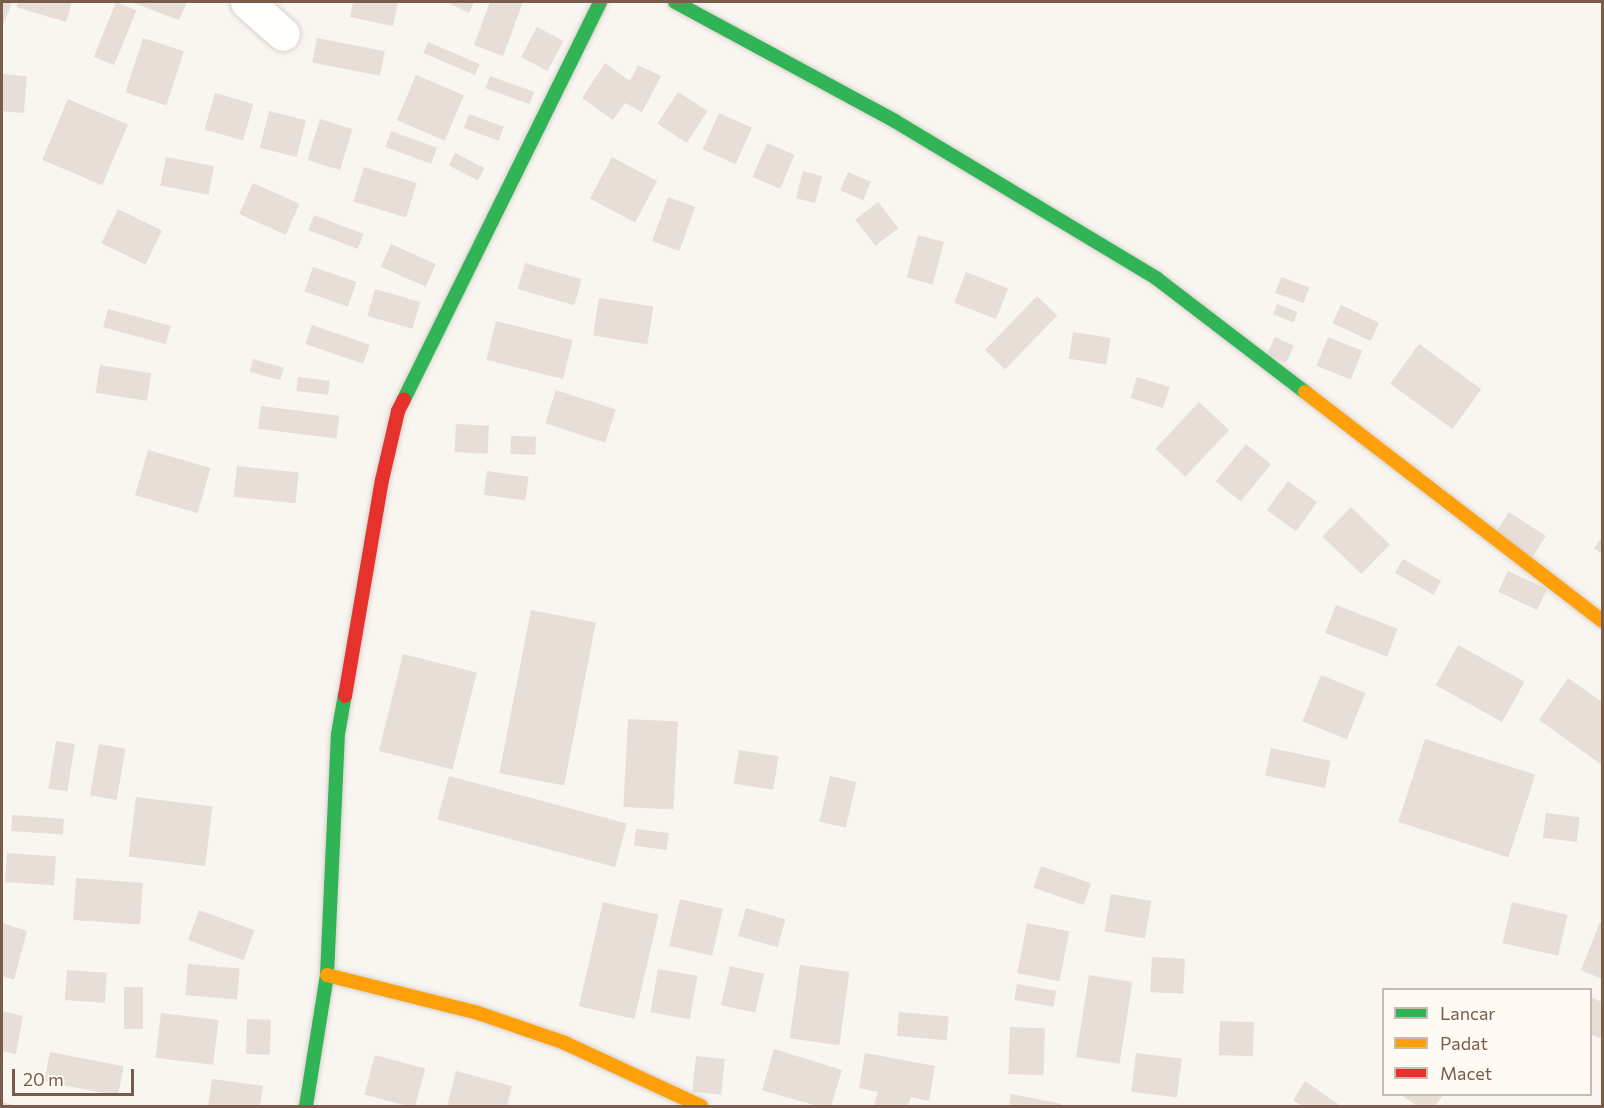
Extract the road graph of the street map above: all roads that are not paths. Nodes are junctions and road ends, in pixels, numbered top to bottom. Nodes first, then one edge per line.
1 (248, 2) edge
2 (600, 2) edge
3 (675, 2) edge
4 (283, 34) dead end
5 (1602, 621) edge
6 (327, 975) junction
7 (306, 1107) edge
8 (701, 1107) edge

1 - 4 street
2 - 6 street
3 - 5 street
6 - 7 street
6 - 8 street

